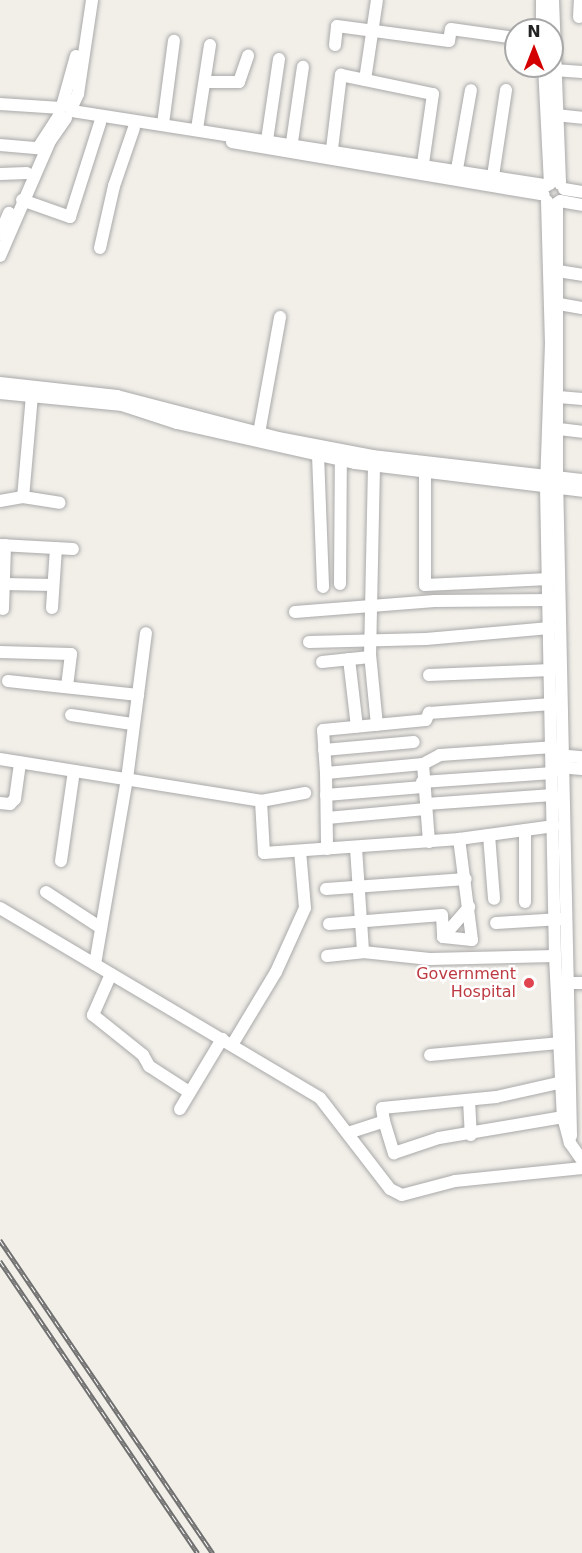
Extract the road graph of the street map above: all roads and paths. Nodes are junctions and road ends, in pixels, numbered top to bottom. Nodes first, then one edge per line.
1 (85, 0) edge
2 (92, 0) edge
3 (377, 0) edge
4 (542, 0) edge
5 (553, 0) edge
6 (579, 0) edge
7 (579, 17) dead end
8 (542, 18) edge
9 (552, 18) edge
10 (374, 31) junction
11 (504, 36) edge
12 (174, 41) dead end
13 (210, 45) dead end
14 (335, 45) dead end
15 (248, 56) dead end
16 (279, 59) dead end
17 (303, 67) dead end
18 (564, 70) edge
19 (582, 72) edge
20 (549, 78) edge
21 (550, 78) edge
22 (365, 80) junction
23 (205, 82) junction
24 (471, 90) dead end
25 (506, 90) dead end
26 (0, 104) edge
27 (0, 110) edge
28 (65, 112) junction
29 (555, 115) junction
30 (582, 118) edge
31 (100, 123) junction
32 (163, 124) junction
33 (134, 128) junction
34 (197, 129) junction
35 (292, 142) junction
36 (0, 144) edge
37 (266, 144) junction
38 (38, 148) junction
39 (332, 149) junction
40 (423, 163) junction
41 (457, 169) junction
42 (27, 173) junction
43 (0, 174) edge
44 (493, 176) junction
45 (582, 192) edge
46 (554, 193) junction
47 (12, 204) edge
48 (582, 205) edge
49 (0, 234) edge
50 (100, 248) dead end
51 (0, 256) edge
52 (558, 271) junction
53 (582, 275) edge
54 (559, 304) junction
55 (582, 308) edge
56 (280, 317) dead end
57 (0, 383) edge
58 (0, 393) edge
59 (32, 395) junction
60 (559, 397) junction
61 (582, 399) edge
62 (559, 429) junction
63 (582, 432) edge
64 (259, 433) junction
65 (318, 455) junction
66 (340, 455) junction
67 (374, 466) junction
68 (425, 472) junction
69 (582, 480) edge
70 (552, 482) junction
71 (582, 491) edge
72 (23, 497) junction
73 (0, 501) edge
74 (60, 503) dead end
75 (2, 545) edge
76 (56, 548) junction
77 (74, 549) dead end
78 (549, 579) junction
79 (340, 584) dead end
80 (54, 585) junction
81 (323, 587) dead end
82 (2, 590) edge
83 (550, 600) junction
84 (52, 608) dead end
85 (3, 609) dead end
86 (369, 609) junction
87 (295, 612) dead end
88 (550, 628) junction
89 (146, 633) dead end
90 (370, 638) junction
91 (309, 642) dead end
92 (0, 652) edge
93 (370, 657) junction
94 (349, 659) junction
95 (322, 662) dead end
96 (552, 670) junction
97 (429, 675) dead end
98 (8, 681) dead end
99 (67, 686) junction
100 (138, 695) junction
101 (552, 704) junction
102 (71, 715) dead end
103 (132, 724) junction
104 (377, 725) junction
105 (357, 727) junction
106 (414, 742) dead end
107 (324, 750) junction
108 (582, 757) edge
109 (0, 759) edge
110 (557, 761) junction
111 (20, 762) junction
112 (423, 764) junction
113 (582, 769) edge
114 (74, 771) junction
115 (326, 772) junction
116 (127, 779) junction
117 (423, 784) junction
118 (305, 793) dead end
119 (326, 795) junction
120 (553, 795) junction
121 (261, 801) junction
122 (0, 804) edge
123 (426, 806) junction
124 (327, 818) junction
125 (554, 826) junction
126 (525, 830) junction
127 (489, 835) junction
128 (459, 839) junction
129 (429, 842) junction
130 (356, 848) junction
131 (327, 849) junction
132 (300, 851) junction
133 (61, 861) dead end
134 (466, 879) junction
135 (359, 885) junction
136 (326, 889) dead end
137 (46, 892) dead end
138 (494, 899) dead end
139 (525, 903) dead end
140 (469, 907) junction
141 (0, 908) edge
142 (561, 919) junction
143 (360, 920) junction
144 (496, 923) dead end
145 (329, 924) dead end
146 (101, 928) junction
147 (443, 937) junction
148 (363, 952) junction
149 (327, 956) dead end
150 (555, 956) junction
151 (95, 964) junction
152 (111, 974) junction
153 (567, 983) junction
154 (582, 983) edge
155 (227, 1042) junction
156 (560, 1044) junction
157 (430, 1055) dead end
158 (576, 1057) edge
159 (563, 1082) junction
160 (189, 1092) junction
161 (469, 1100) junction
162 (180, 1108) dead end
163 (563, 1117) junction
164 (384, 1121) junction
165 (348, 1133) junction
166 (471, 1135) junction
167 (582, 1136) edge
168 (570, 1143) junction
169 (582, 1160) edge
170 (582, 1168) edge

1 - 28 street
2 - 28 street
3 - 10 street
4 - 8 street
5 - 9 street
6 - 7 street
10 - 11 street
10 - 14 street
10 - 22 street
12 - 32 street
13 - 23 street
15 - 23 street
16 - 37 street
17 - 35 street
18 - 19 street
20 - 46 street
21 - 29 street
22 - 39 street
22 - 40 street
23 - 34 street
24 - 41 street
25 - 44 street
26 - 28 street
27 - 28 street
28 - 31 street
28 - 32 street
28 - 38 street
28 - 47 street
29 - 30 street
29 - 46 street
31 - 33 street
31 - 47 street
32 - 34 street
33 - 37 street
33 - 50 street
34 - 37 street
35 - 37 street
35 - 39 street
36 - 38 street
37 - 46 street
38 - 42 street
39 - 40 street
40 - 41 street
41 - 44 street
42 - 43 street
42 - 47 street
44 - 46 street
45 - 46 street
46 - 48 street
46 - 52 street
46 - 70 street
47 - 49 street
47 - 51 street
52 - 53 street
52 - 54 street
54 - 55 street
54 - 60 street
56 - 64 street
57 - 64 street
58 - 59 street
59 - 65 street
59 - 72 street
60 - 61 street
60 - 62 street
62 - 63 street
62 - 70 street
64 - 66 street
65 - 66 street
65 - 81 street
66 - 67 street
66 - 70 street
66 - 79 street
67 - 68 street
67 - 86 street
68 - 70 street
68 - 78 street
69 - 70 street
70 - 71 street
70 - 78 street
70 - 110 street
72 - 73 street
72 - 74 street
75 - 76 street
75 - 82 street
76 - 77 street
76 - 80 street
78 - 83 street
80 - 82 street
80 - 84 street
82 - 85 street
83 - 86 street
83 - 88 street
86 - 87 street
86 - 90 street
88 - 90 street
88 - 96 street
89 - 100 street
90 - 91 street
90 - 93 street
92 - 99 street
93 - 94 street
93 - 104 street
94 - 95 street
94 - 105 street
96 - 97 street
96 - 101 street
98 - 99 street
99 - 100 street
100 - 103 street
101 - 104 street
101 - 110 street
102 - 103 street
103 - 116 street
104 - 105 street
105 - 107 street
106 - 107 street
107 - 115 street
108 - 110 street
109 - 111 street
110 - 112 street
110 - 113 street
110 - 117 street
110 - 120 street
110 - 142 street
111 - 114 street
111 - 122 street
112 - 115 street
112 - 117 street
114 - 116 street
114 - 133 street
115 - 119 street
116 - 121 street
116 - 146 street
117 - 119 street
117 - 123 street
118 - 121 street
119 - 124 street
120 - 123 street
120 - 125 street
121 - 132 street
123 - 124 street
123 - 129 street
124 - 131 street
125 - 126 street
125 - 142 street
126 - 127 street
126 - 139 street
127 - 128 street
127 - 138 street
128 - 129 street
128 - 134 street
129 - 130 street
130 - 131 street
130 - 135 street
131 - 132 street
132 - 155 street
134 - 135 street
134 - 140 street
135 - 136 street
135 - 143 street
137 - 146 street
140 - 147 street
140 - 147 street
141 - 151 street
142 - 144 street
142 - 150 street
142 - 153 street
143 - 145 street
143 - 147 street
143 - 148 street
146 - 151 street
148 - 149 street
148 - 150 street
150 - 156 street
151 - 152 street
152 - 155 street
152 - 160 street
153 - 154 street
153 - 158 street
155 - 160 street
155 - 165 street
156 - 157 street
156 - 159 street
158 - 168 street
159 - 161 street
159 - 163 street
160 - 162 street
161 - 164 street
161 - 166 street
163 - 166 street
163 - 168 street
164 - 165 street
164 - 166 street
165 - 170 street
167 - 168 street
168 - 169 street

